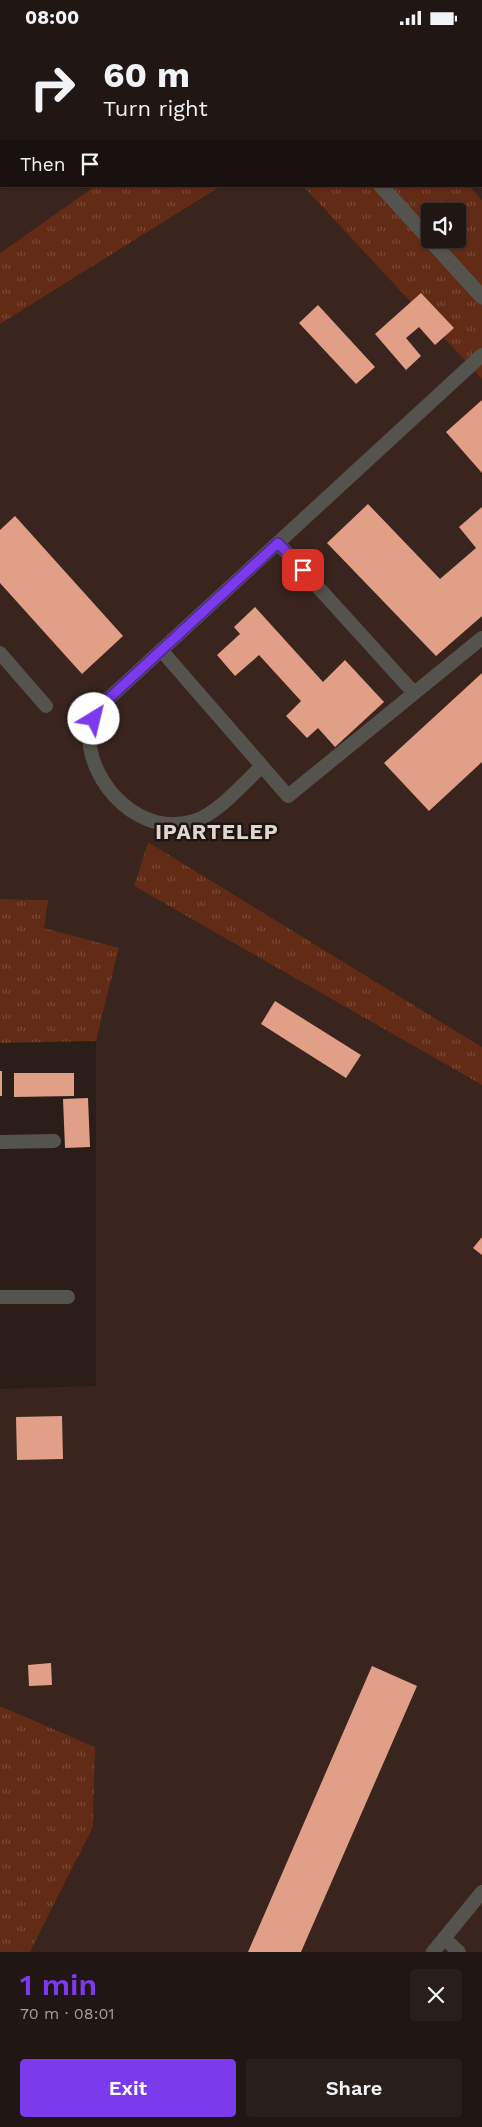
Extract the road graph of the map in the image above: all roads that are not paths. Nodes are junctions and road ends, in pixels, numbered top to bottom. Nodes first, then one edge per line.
1 (382, 187) edge
2 (482, 297) edge
3 (482, 355) edge
4 (278, 543) junction
5 (482, 638) edge
6 (161, 650) junction
7 (0, 653) edge
8 (414, 693) junction
9 (46, 706) dead end
10 (262, 766) junction
11 (54, 1141) dead end
12 (0, 1142) edge
13 (0, 1297) edge
14 (68, 1297) dead end
15 (482, 1892) edge
16 (444, 1938) junction
17 (433, 1952) edge
18 (459, 1952) edge

1 - 2 street
3 - 4 lane
4 - 6 lane
4 - 8 lane
5 - 8 lane
6 - 10 lane
6 - 10 lane
7 - 9 lane
8 - 10 lane
11 - 12 lane
13 - 14 lane
15 - 16 lane
16 - 17 lane
16 - 18 lane

